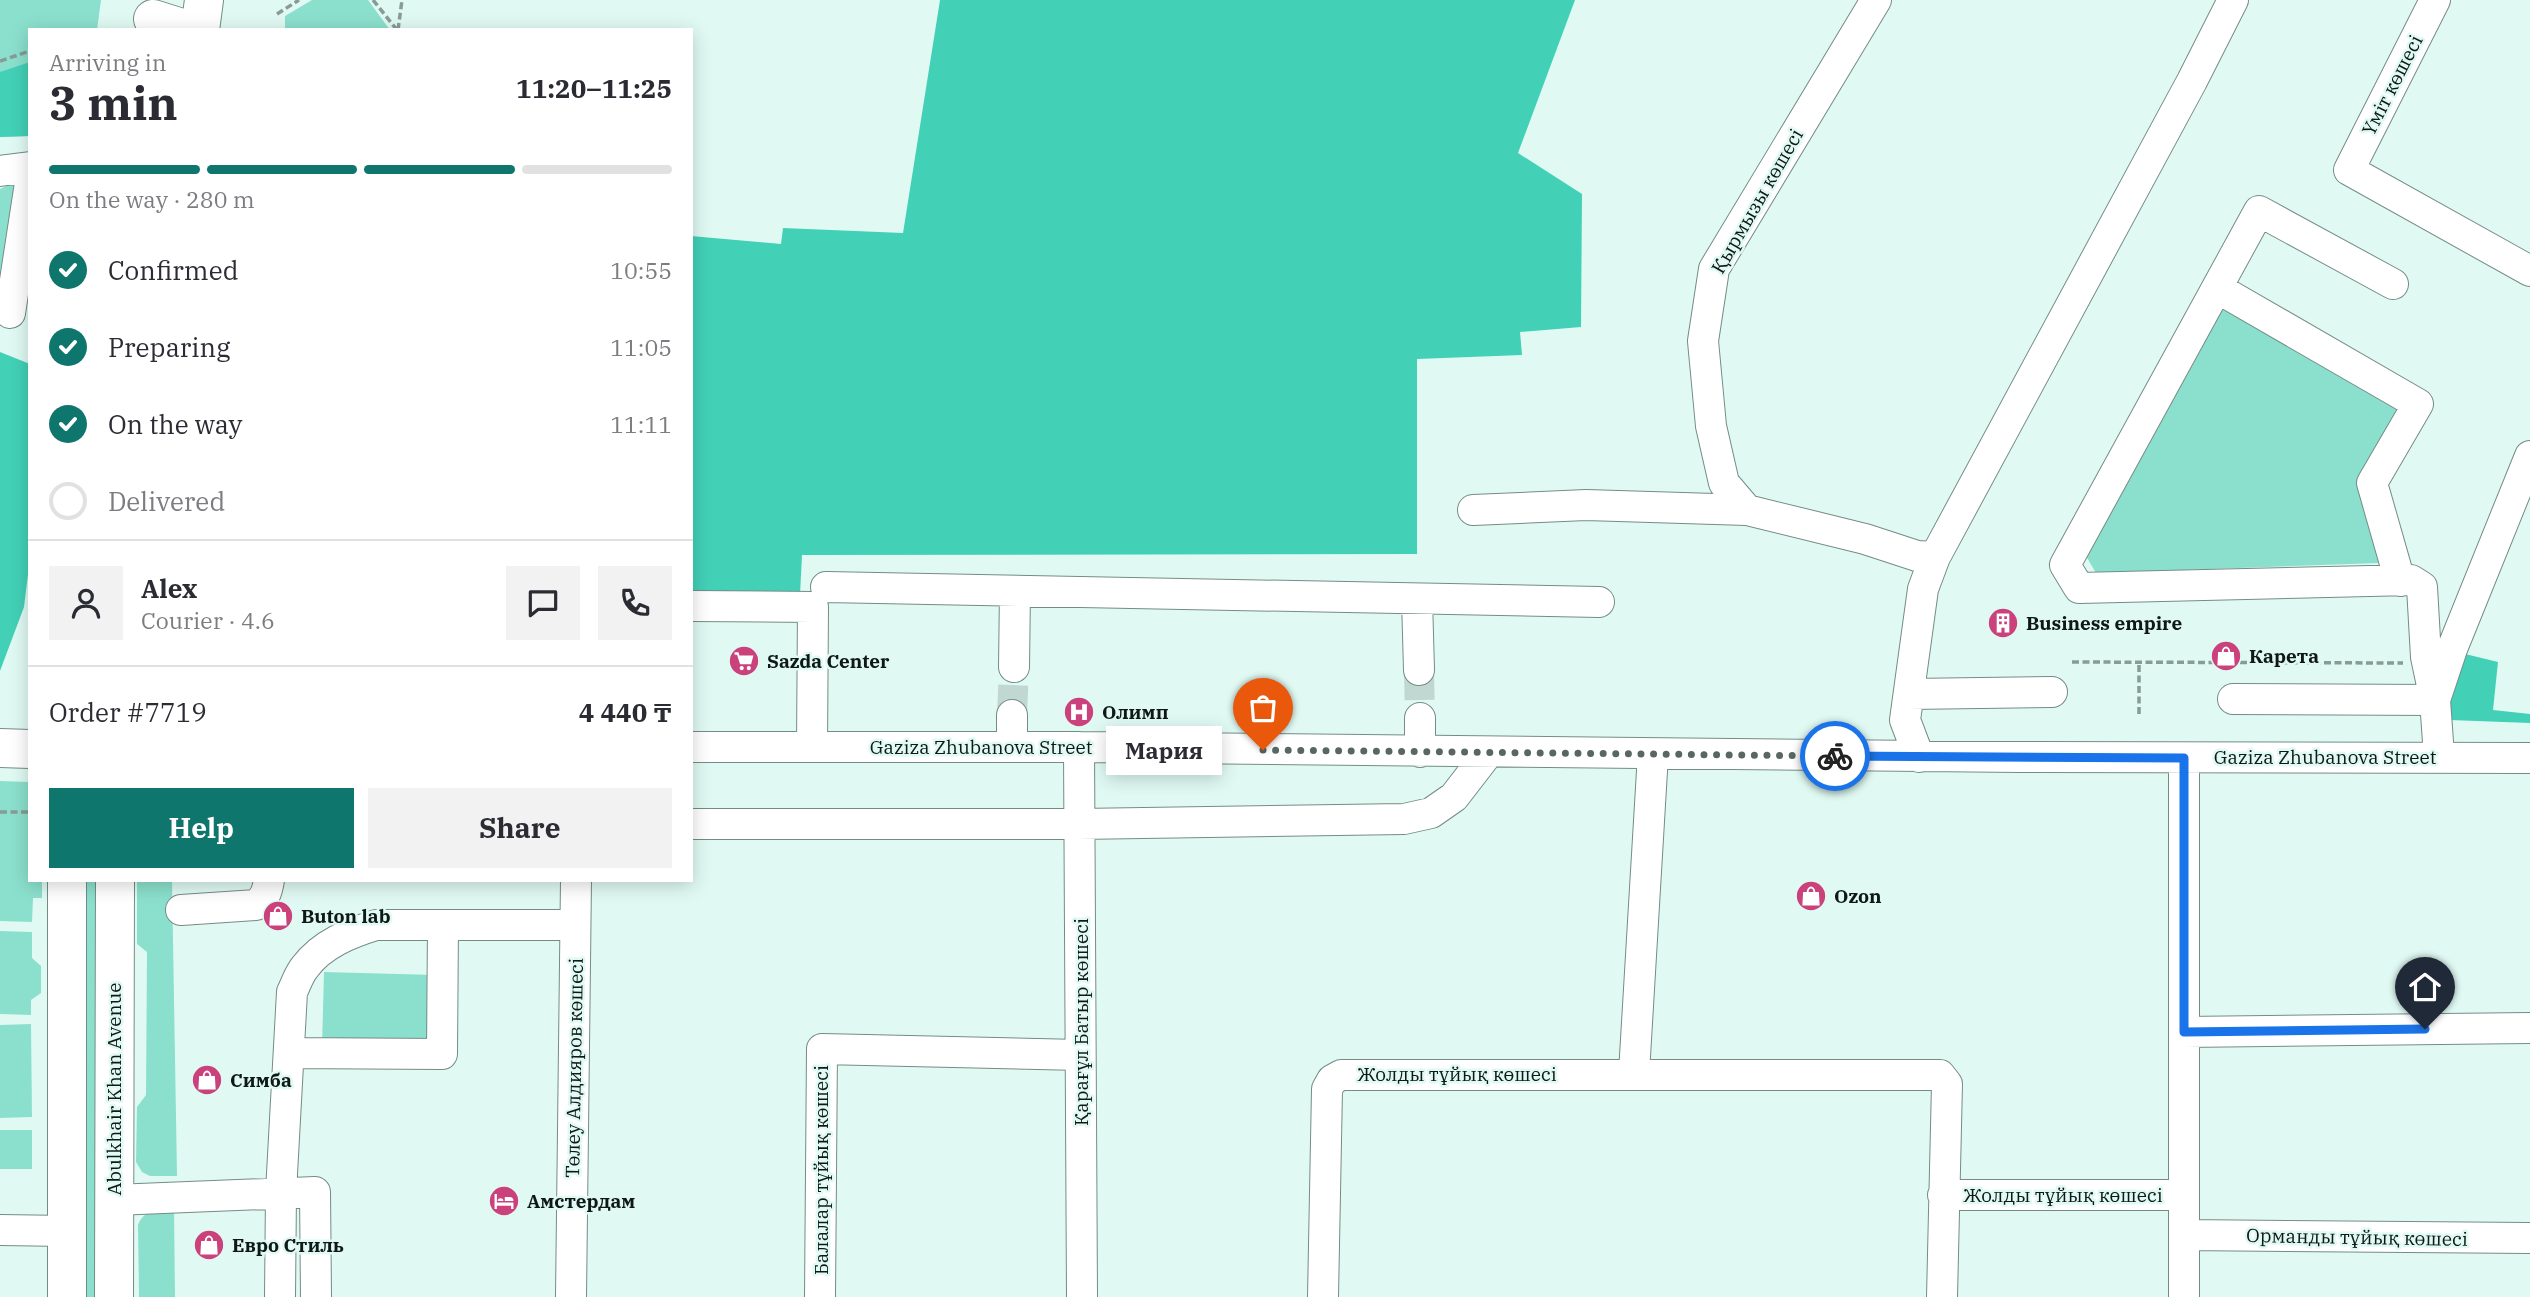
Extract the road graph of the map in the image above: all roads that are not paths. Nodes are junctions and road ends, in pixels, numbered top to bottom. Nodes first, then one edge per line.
1 (204, 0) edge
2 (1876, 0) edge
3 (2233, 0) edge
4 (2435, 0) edge
5 (153, 16) edge
6 (183, 28) edge
7 (200, 28) edge
8 (28, 167) edge
9 (0, 171) edge
10 (28, 199) edge
11 (2530, 271) edge
12 (2393, 284) dead end
13 (2217, 288) junction
14 (13, 315) edge
15 (2530, 456) edge
16 (2522, 496) edge
17 (1474, 510) dead end
18 (1747, 510) junction
19 (1936, 557) junction
20 (2400, 581) junction
21 (826, 587) dead end
22 (1015, 591) junction
23 (1417, 599) junction
24 (1599, 602) dead end
25 (693, 606) edge
26 (1014, 667) tunnel mouth
27 (1419, 670) tunnel mouth
28 (2052, 692) dead end
29 (1909, 694) junction
30 (2233, 699) dead end
31 (2435, 700) junction
32 (1012, 715) tunnel mouth
33 (1420, 718) tunnel mouth
34 (693, 747) edge
35 (812, 747) junction
36 (1012, 747) junction
37 (1079, 747) junction
38 (0, 748) edge
39 (28, 749) edge
40 (1420, 752) junction
41 (1489, 753) junction
42 (1653, 754) junction
43 (2439, 756) junction
44 (1919, 757) junction
45 (2184, 758) junction
46 (2530, 758) edge
47 (693, 824) edge
48 (1079, 824) junction
49 (67, 882) edge
50 (115, 882) edge
51 (268, 882) edge
52 (576, 882) edge
53 (181, 910) dead end
54 (443, 925) junction
55 (575, 925) junction
56 (2530, 1028) edge
57 (2184, 1032) junction
58 (289, 1053) junction
59 (1080, 1055) junction
60 (1634, 1073) junction
61 (281, 1192) junction
62 (1943, 1195) junction
63 (2184, 1195) junction
64 (114, 1200) junction
65 (0, 1230) edge
66 (67, 1231) junction
67 (2184, 1235) junction
68 (2530, 1238) edge
69 (67, 1297) edge
70 (114, 1297) edge
71 (281, 1297) edge
72 (316, 1297) edge
73 (571, 1297) edge
74 (820, 1297) edge
75 (1082, 1297) edge
76 (1323, 1297) edge
77 (1942, 1297) edge
78 (2184, 1297) edge

1 - 7 main road
2 - 18 street, Қырмызы көшесі
3 - 19 street
4 - 11 street, Үміт көшесі
5 - 6 main road
8 - 9 street
10 - 14 street
12 - 13 street
13 - 20 street
13 - 20 street
15 - 16 street
16 - 31 street
17 - 18 street
18 - 19 street
19 - 29 street
20 - 31 street
21 - 22 street
22 - 23 street
22 - 26 street
23 - 24 street
23 - 27 street
25 - 35 street
28 - 29 street
29 - 44 street
30 - 31 street
31 - 43 street
32 - 36 street
33 - 40 street
34 - 35 street, Gaziza Zhubanova Street
35 - 36 street, Gaziza Zhubanova Street
36 - 37 street, Gaziza Zhubanova Street
37 - 40 street, Gaziza Zhubanova Street
37 - 48 street, Қарағұл Батыр көшесі
38 - 39 main road
40 - 41 street, Gaziza Zhubanova Street
41 - 42 street, Gaziza Zhubanova Street
41 - 48 street
42 - 44 street, Gaziza Zhubanova Street
42 - 60 street
43 - 45 street, Gaziza Zhubanova Street
43 - 46 street, Gaziza Zhubanova Street
44 - 45 street, Gaziza Zhubanova Street
45 - 57 street
47 - 48 street
48 - 59 street, Қарағұл Батыр көшесі
49 - 66 main road
50 - 64 main road, Abulkhair Khan Avenue
51 - 53 street
52 - 55 street, Төлеу Алдияров көшесі
54 - 55 street
54 - 58 street
54 - 58 street
55 - 73 street, Төлеу Алдияров көшесі
56 - 57 street
57 - 63 street
58 - 61 street
59 - 74 street, Балалар тұйық көшесі
59 - 75 street, Қарағұл Батыр көшесі
60 - 62 street, Жолды тұйық көшесі
60 - 76 street, Жолды тұйық көшесі
61 - 64 street
61 - 71 street
61 - 72 street
62 - 63 street, Жолды тұйық көшесі
62 - 77 street, Жолды тұйық көшесі
63 - 67 street
64 - 70 main road, Abulkhair Khan Avenue
65 - 66 street
66 - 69 main road
67 - 68 street, Орманды тұйық көшесі
67 - 78 street

